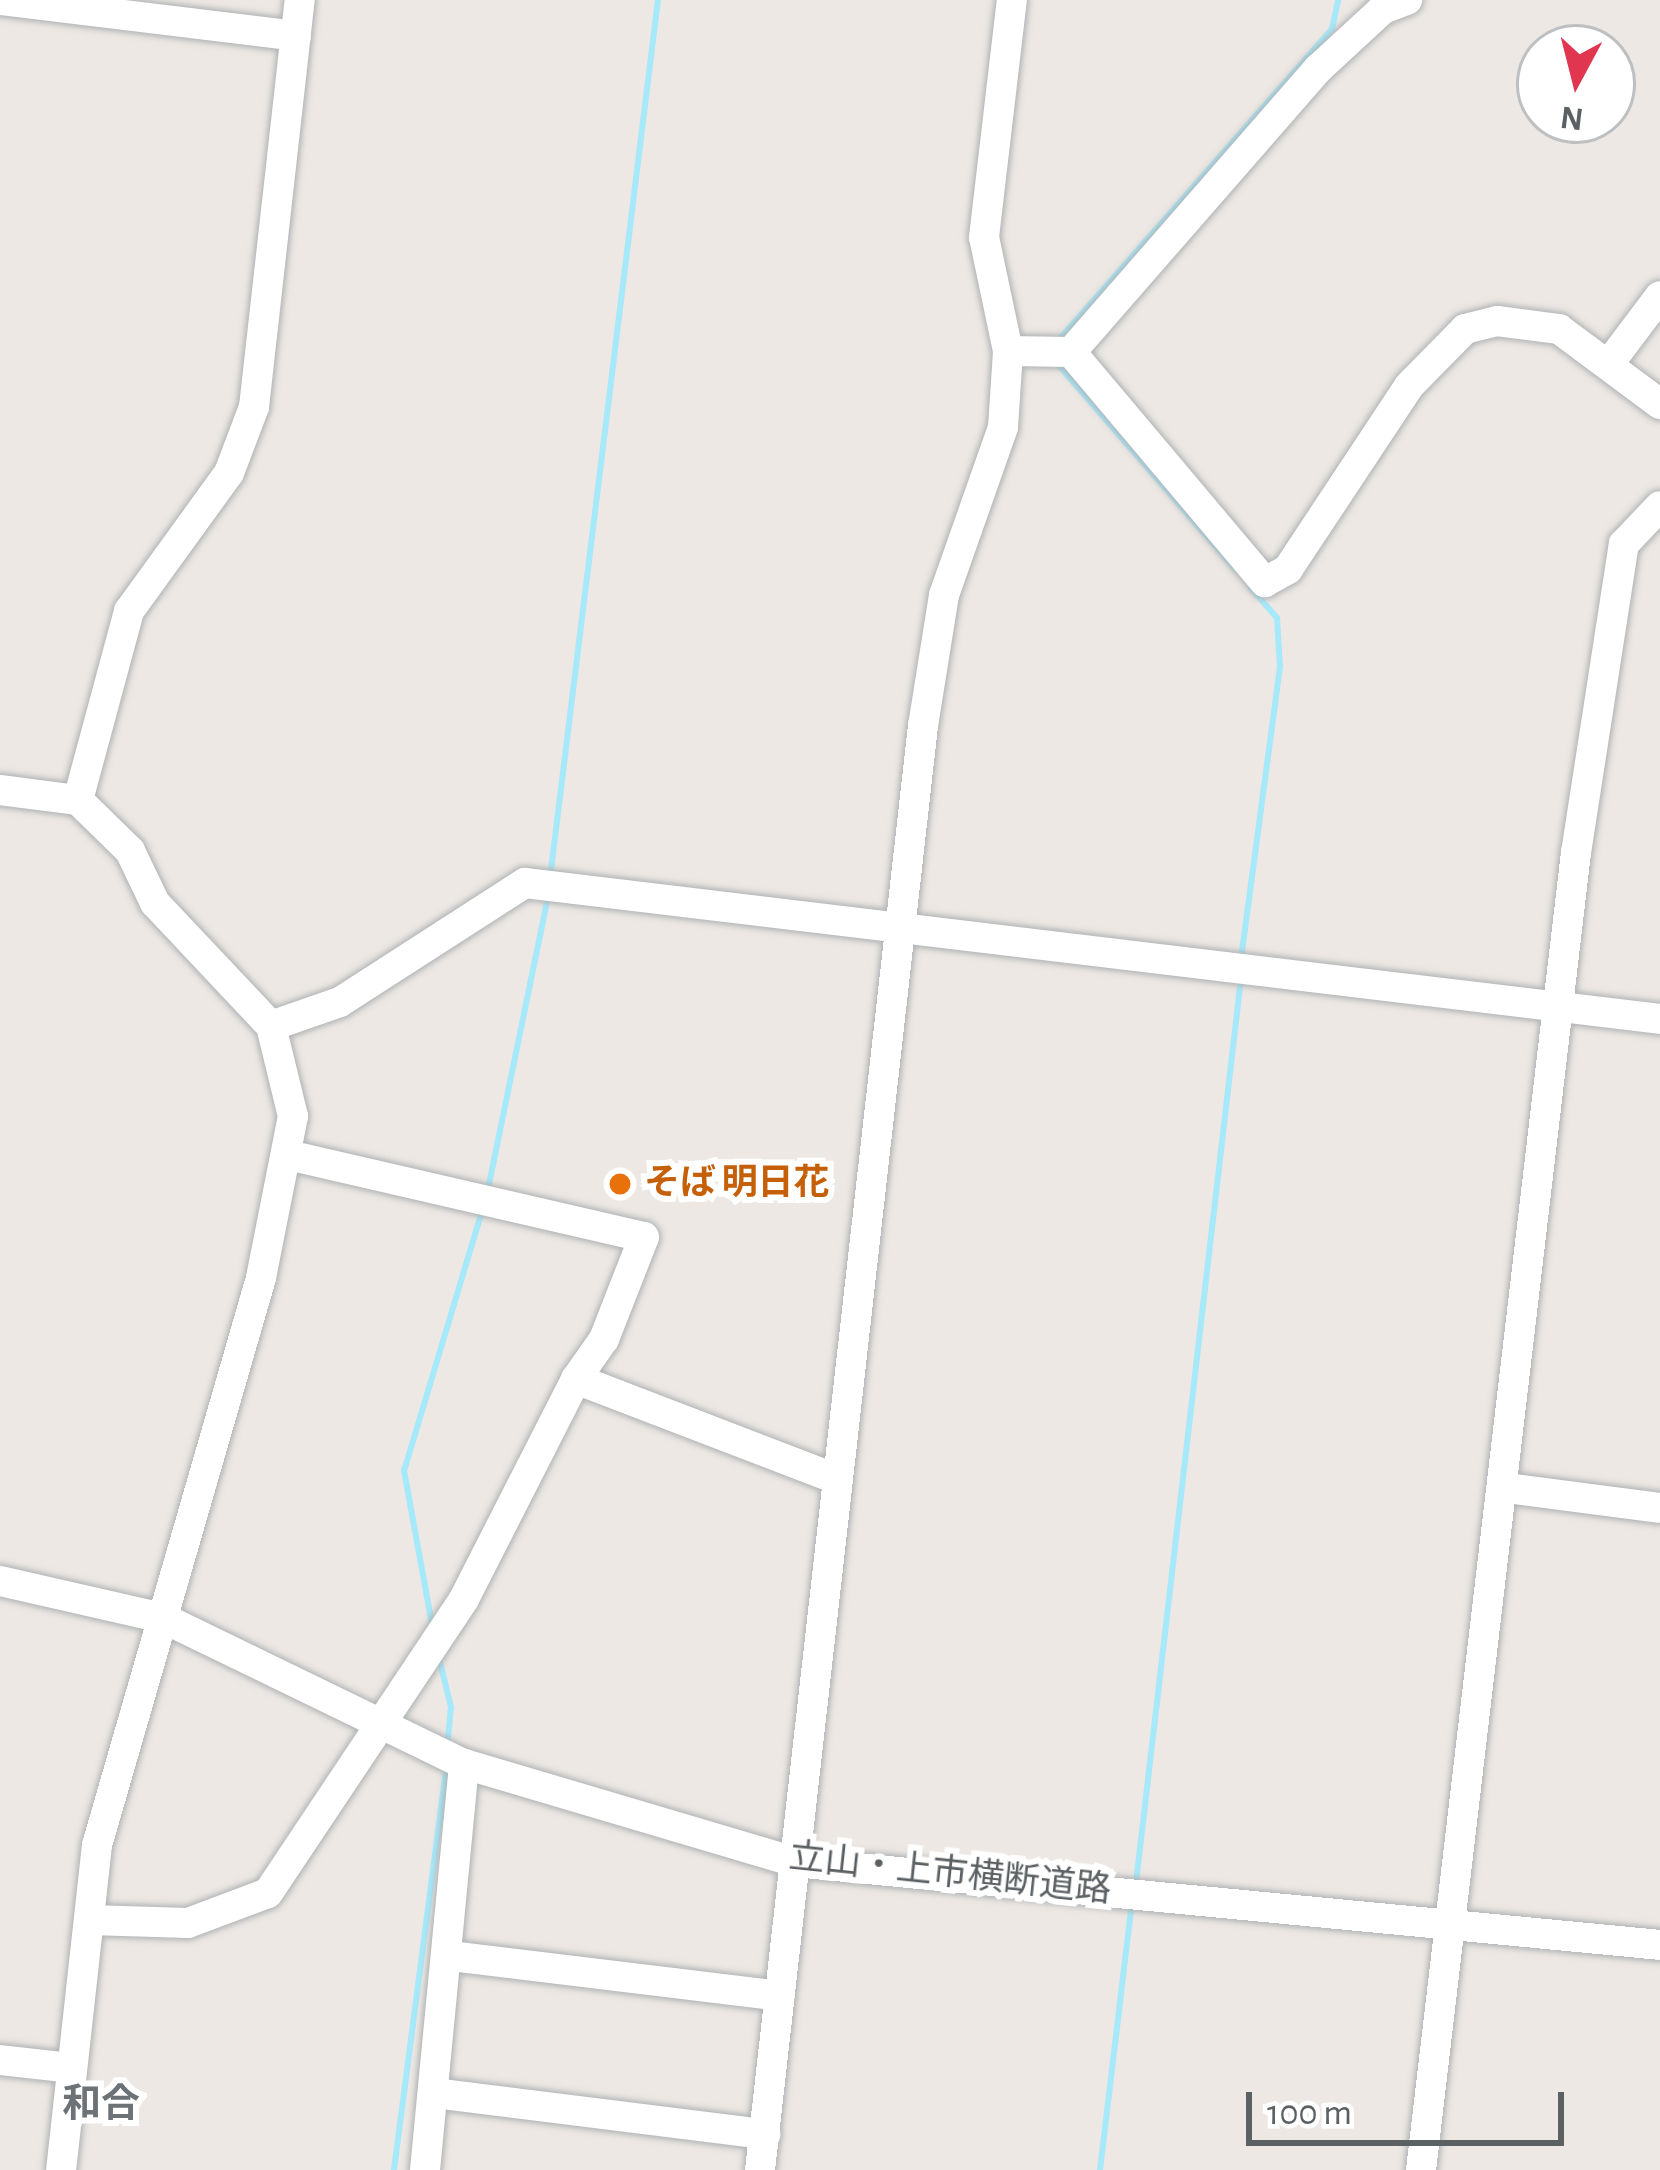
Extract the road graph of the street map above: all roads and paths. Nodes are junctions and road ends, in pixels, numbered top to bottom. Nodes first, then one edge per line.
1 (0, 0) edge
2 (300, 0) edge
3 (1012, 0) edge
4 (1406, 0) edge
5 (296, 36) junction
6 (1660, 296) edge
7 (1008, 351) junction
8 (1071, 352) junction
9 (1611, 361) junction
10 (1660, 404) edge
11 (1660, 506) edge
12 (0, 790) edge
13 (78, 800) junction
14 (899, 928) junction
15 (1563, 1006) junction
16 (1660, 1019) edge
17 (271, 1026) junction
18 (288, 1154) junction
19 (576, 1379) junction
20 (837, 1479) junction
21 (1507, 1488) junction
22 (1660, 1508) edge
23 (0, 1581) edge
24 (163, 1618) junction
25 (385, 1727) junction
26 (452, 1758) junction
27 (794, 1862) junction
28 (90, 1920) junction
29 (1448, 1922) junction
30 (1660, 1945) edge
31 (450, 1956) junction
32 (780, 1996) junction
33 (0, 2060) edge
34 (72, 2068) junction
35 (434, 2093) junction
36 (764, 2134) junction
37 (61, 2170) edge
38 (425, 2170) edge
39 (760, 2170) edge
40 (1421, 2170) edge

1 - 5 street
2 - 5 street
3 - 7 street
4 - 8 street
5 - 13 street
6 - 9 street
7 - 8 street
7 - 14 street
8 - 9 street
9 - 10 street
11 - 15 street
12 - 13 street
13 - 17 street
14 - 15 street
14 - 17 street
14 - 20 street
15 - 16 street
15 - 21 street
17 - 18 street
18 - 19 street
18 - 24 street
19 - 20 street
19 - 25 street
20 - 27 street
21 - 22 street
21 - 29 street
23 - 24 street, 立山・上市横断道路
24 - 25 street, 立山・上市横断道路
24 - 28 street
25 - 26 street, 立山・上市横断道路
25 - 28 street
26 - 27 street, 立山・上市横断道路
26 - 31 street
27 - 29 street, 立山・上市横断道路
27 - 32 street
28 - 34 street
29 - 30 street, 立山・上市横断道路
29 - 40 street
31 - 32 street
31 - 35 street
32 - 36 street
33 - 34 street
34 - 37 street
35 - 36 street
35 - 38 street
36 - 39 street

